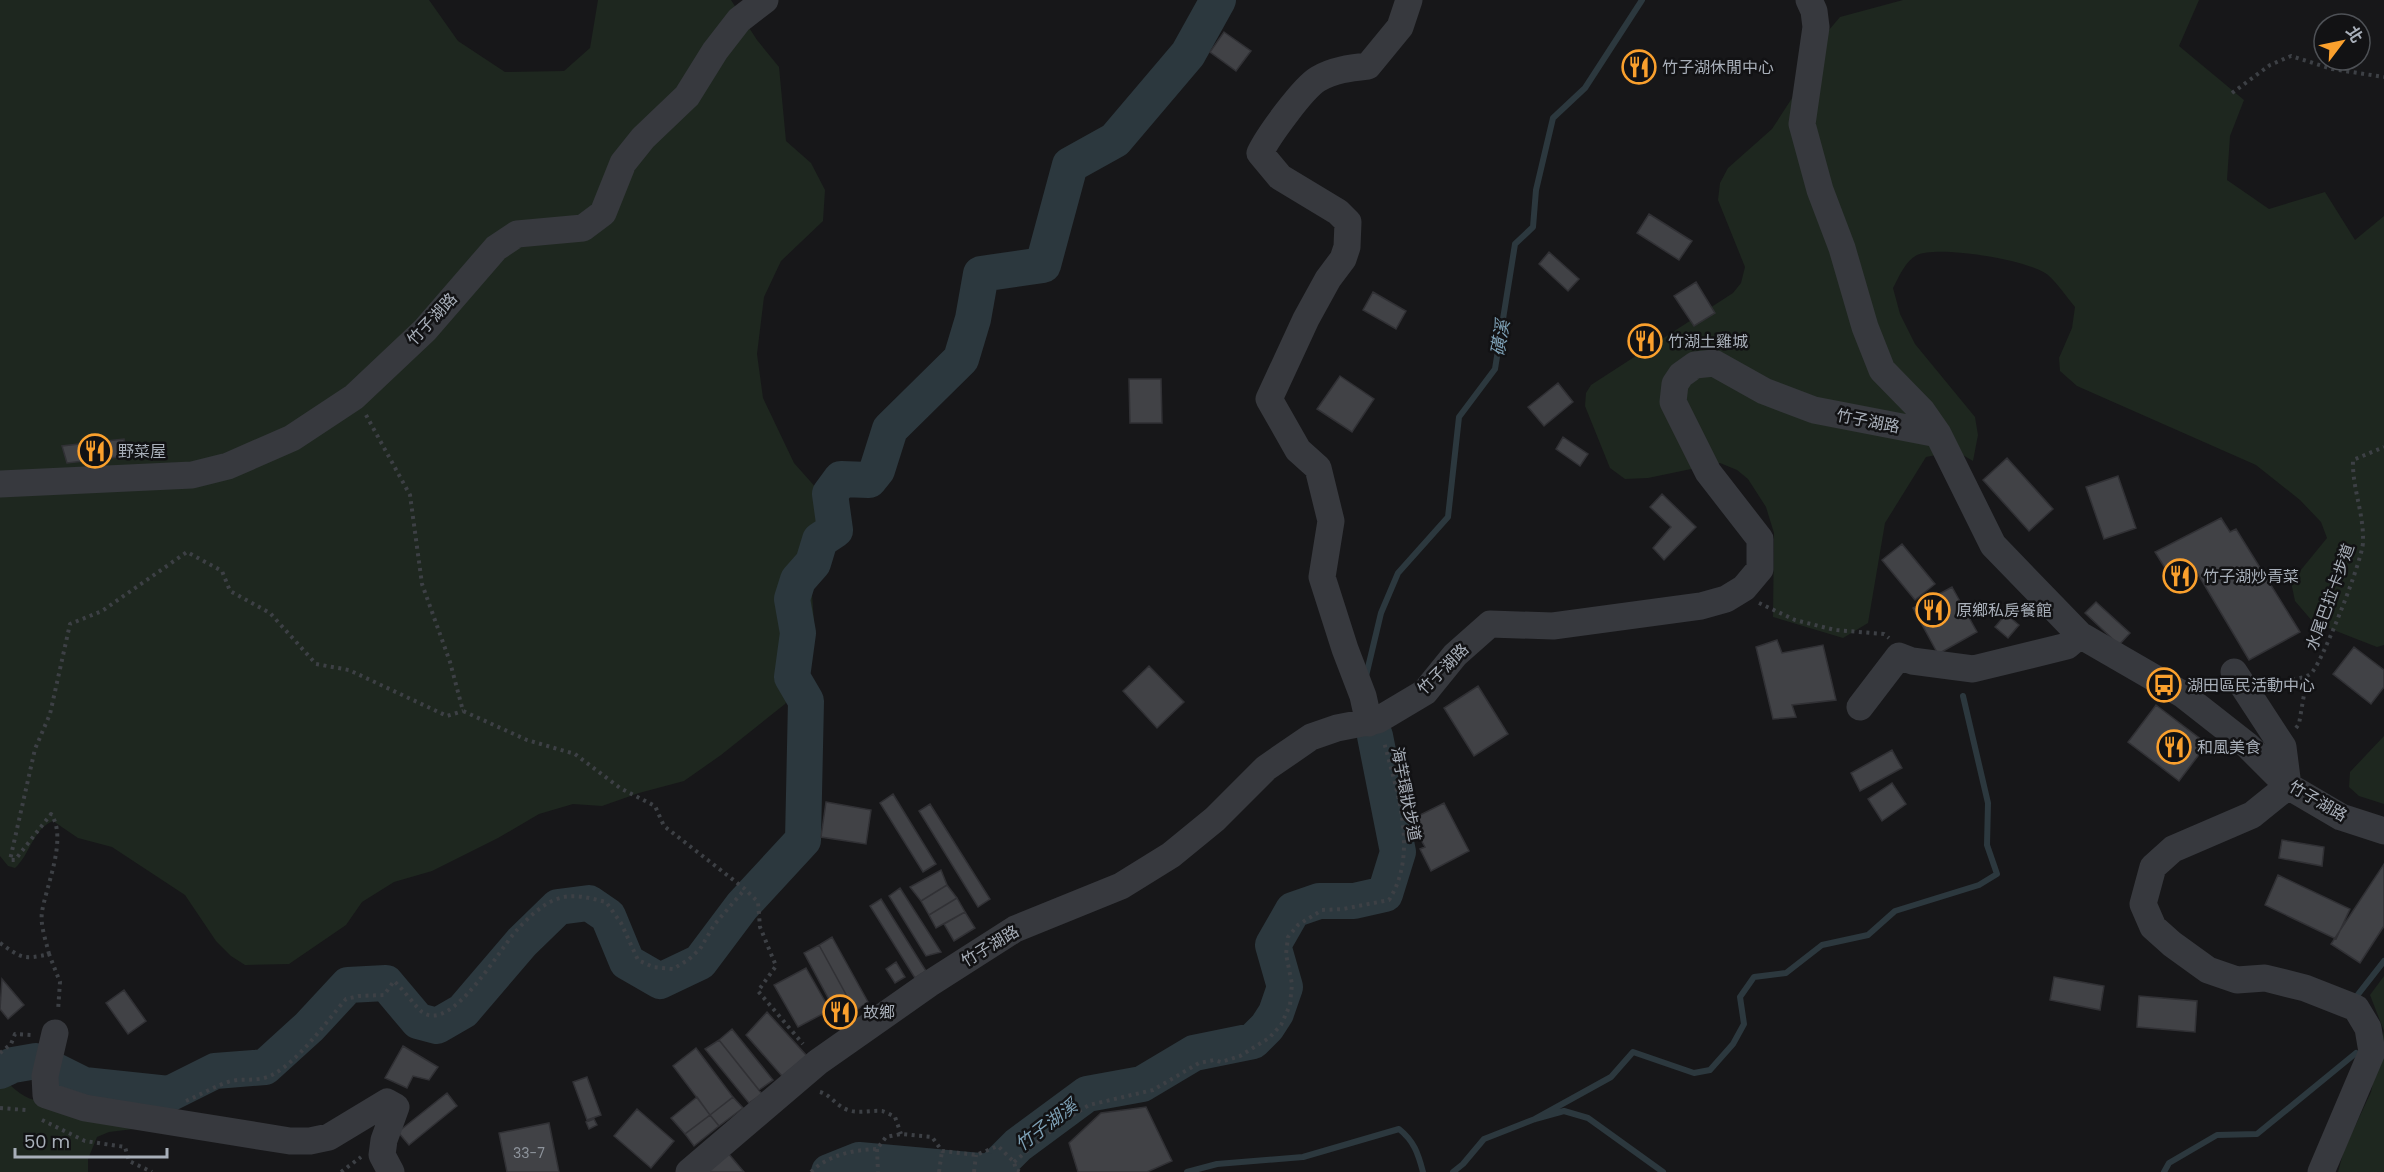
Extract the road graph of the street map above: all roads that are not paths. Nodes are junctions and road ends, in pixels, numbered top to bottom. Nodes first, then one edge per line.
1 (765, 0) edge
2 (1409, 0) edge
3 (1809, 0) edge
4 (1938, 434) junction
5 (0, 484) edge
6 (2080, 635) junction
7 (2234, 672) dead end
8 (1860, 707) dead end
9 (1374, 721) junction
10 (2288, 786) junction
11 (2384, 831) edge
12 (50, 1055) road end
13 (392, 1172) edge
14 (689, 1172) edge
15 (2321, 1172) edge

1 - 5 street, 竹子湖路
2 - 9 street
3 - 4 street, 竹子湖路
4 - 6 street, 竹子湖路
4 - 9 street, 竹子湖路
6 - 8 street
6 - 10 street, 竹子湖路
7 - 10 street
9 - 14 street, 竹子湖路
10 - 11 street, 竹子湖路
10 - 15 street
12 - 13 street

